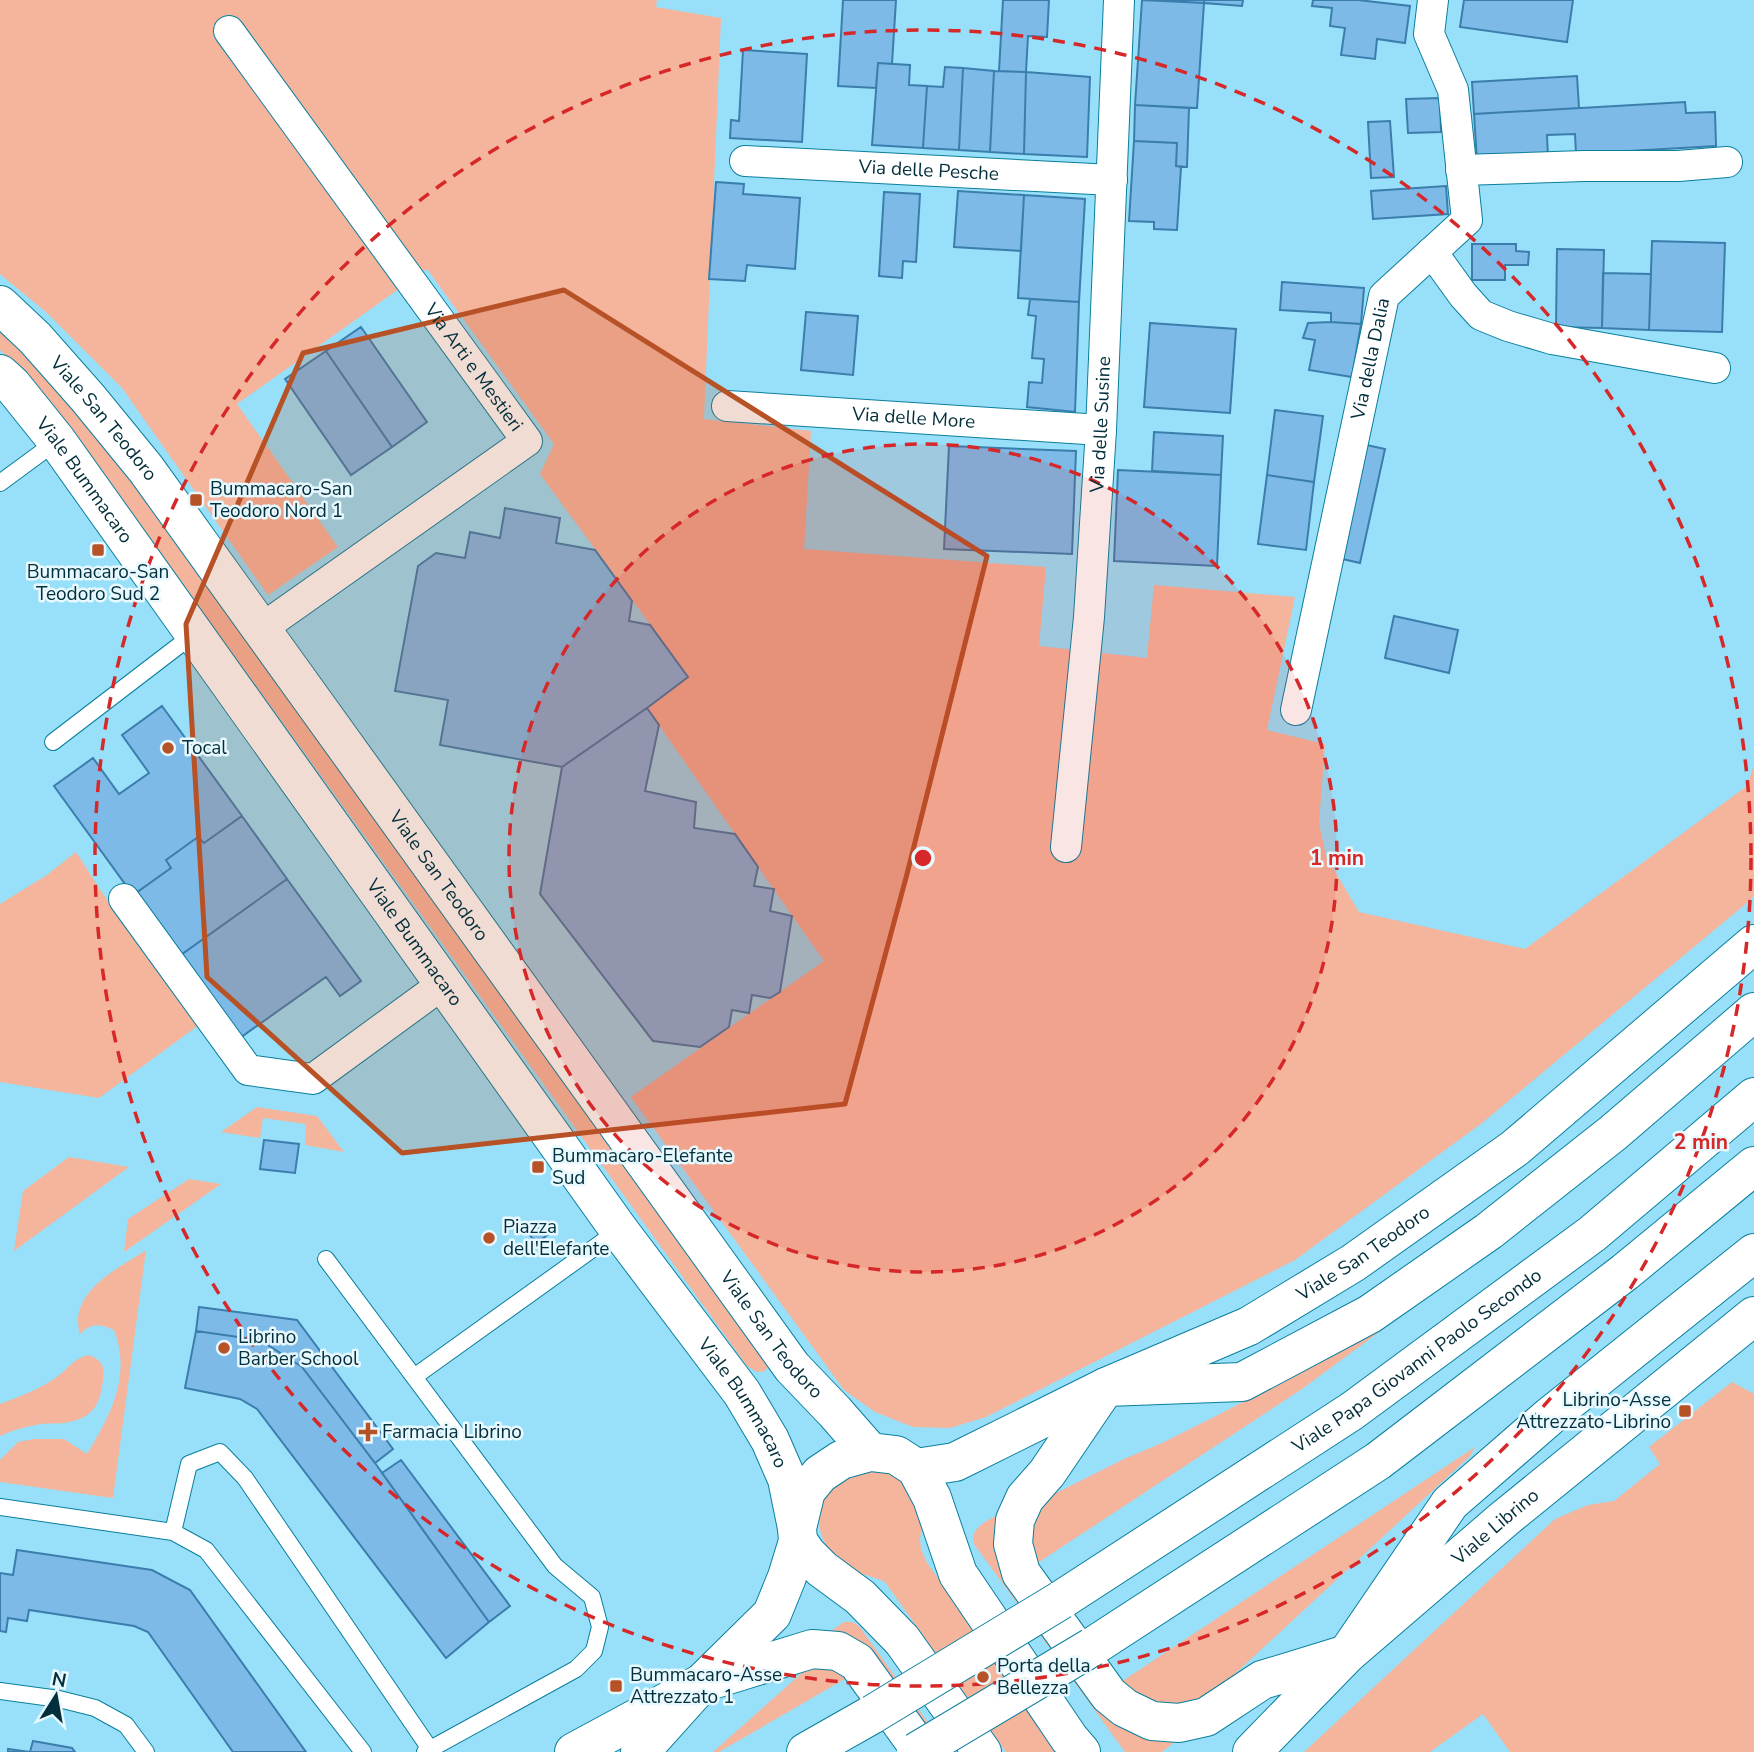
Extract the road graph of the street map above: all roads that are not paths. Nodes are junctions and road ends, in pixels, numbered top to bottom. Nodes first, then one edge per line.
1 (1119, 0) edge
2 (1433, 0) edge
3 (229, 32) dead end
4 (745, 161) dead end
5 (1727, 162) dead end
6 (1461, 170) junction
7 (1112, 180) junction
8 (1432, 252) junction
9 (0, 305) edge
10 (1715, 368) dead end
11 (0, 374) edge
12 (727, 406) dead end
13 (1101, 430) junction
14 (57, 441) junction
15 (0, 483) edge
16 (261, 629) junction
17 (194, 634) junction
18 (1296, 710) dead end
19 (53, 742) dead end
20 (1066, 847) dead end
21 (124, 900) dead end
22 (1754, 944) edge
23 (443, 984) junction
24 (1754, 1012) edge
25 (1754, 1097) edge
26 (1754, 1166) edge
27 (619, 1230) junction
28 (1754, 1253) edge
29 (326, 1259) dead end
30 (1754, 1316) edge
31 (414, 1377) junction
32 (1106, 1387) junction
33 (870, 1452) junction
34 (916, 1468) junction
35 (0, 1507) edge
36 (173, 1532) junction
37 (798, 1534) junction
38 (1347, 1654) junction
39 (702, 1684) junction
40 (0, 1691) edge
41 (428, 1751) edge
42 (146, 1752) edge
43 (363, 1752) edge
44 (574, 1752) edge
45 (640, 1752) edge
46 (806, 1752) edge
47 (916, 1752) edge
48 (922, 1752) edge
49 (982, 1752) edge
50 (1081, 1752) edge
51 (1252, 1752) edge

1 - 7 street, Via delle Susine
2 - 6 street, Via della Dalia
3 - 16 street, Via Arti e Mestieri
4 - 7 street, Via delle Pesche
5 - 6 street
6 - 8 street, Via della Dalia
7 - 13 street, Via delle Susine
8 - 10 street
8 - 18 street, Via della Dalia
9 - 16 main road, Viale San Teodoro
11 - 14 main road, Viale Bummacaro
12 - 13 street, Via delle More
13 - 20 street, Via delle Susine
14 - 15 lane
14 - 17 main road, Viale Bummacaro
16 - 33 main road, Viale San Teodoro
17 - 19 lane
17 - 23 main road, Viale Bummacaro
21 - 23 street
22 - 32 main road, Viale San Teodoro
23 - 27 main road, Viale Bummacaro
24 - 32 main road
25 - 46 main road, Viale Papa Giovanni Paolo Secondo, bridge
26 - 47 main road, bridge
27 - 31 lane
27 - 37 main road, Viale Bummacaro
28 - 38 main road
29 - 31 lane
30 - 38 main road, Viale Librino
31 - 41 lane
32 - 34 main road, Viale San Teodoro
32 - 38 main road
33 - 34 main road
33 - 37 main road
34 - 50 main road
35 - 36 lane
36 - 41 lane
36 - 43 lane
37 - 39 main road
37 - 49 main road
38 - 51 main road, Viale Librino
39 - 44 main road
39 - 45 main road
39 - 48 main road
40 - 42 lane

